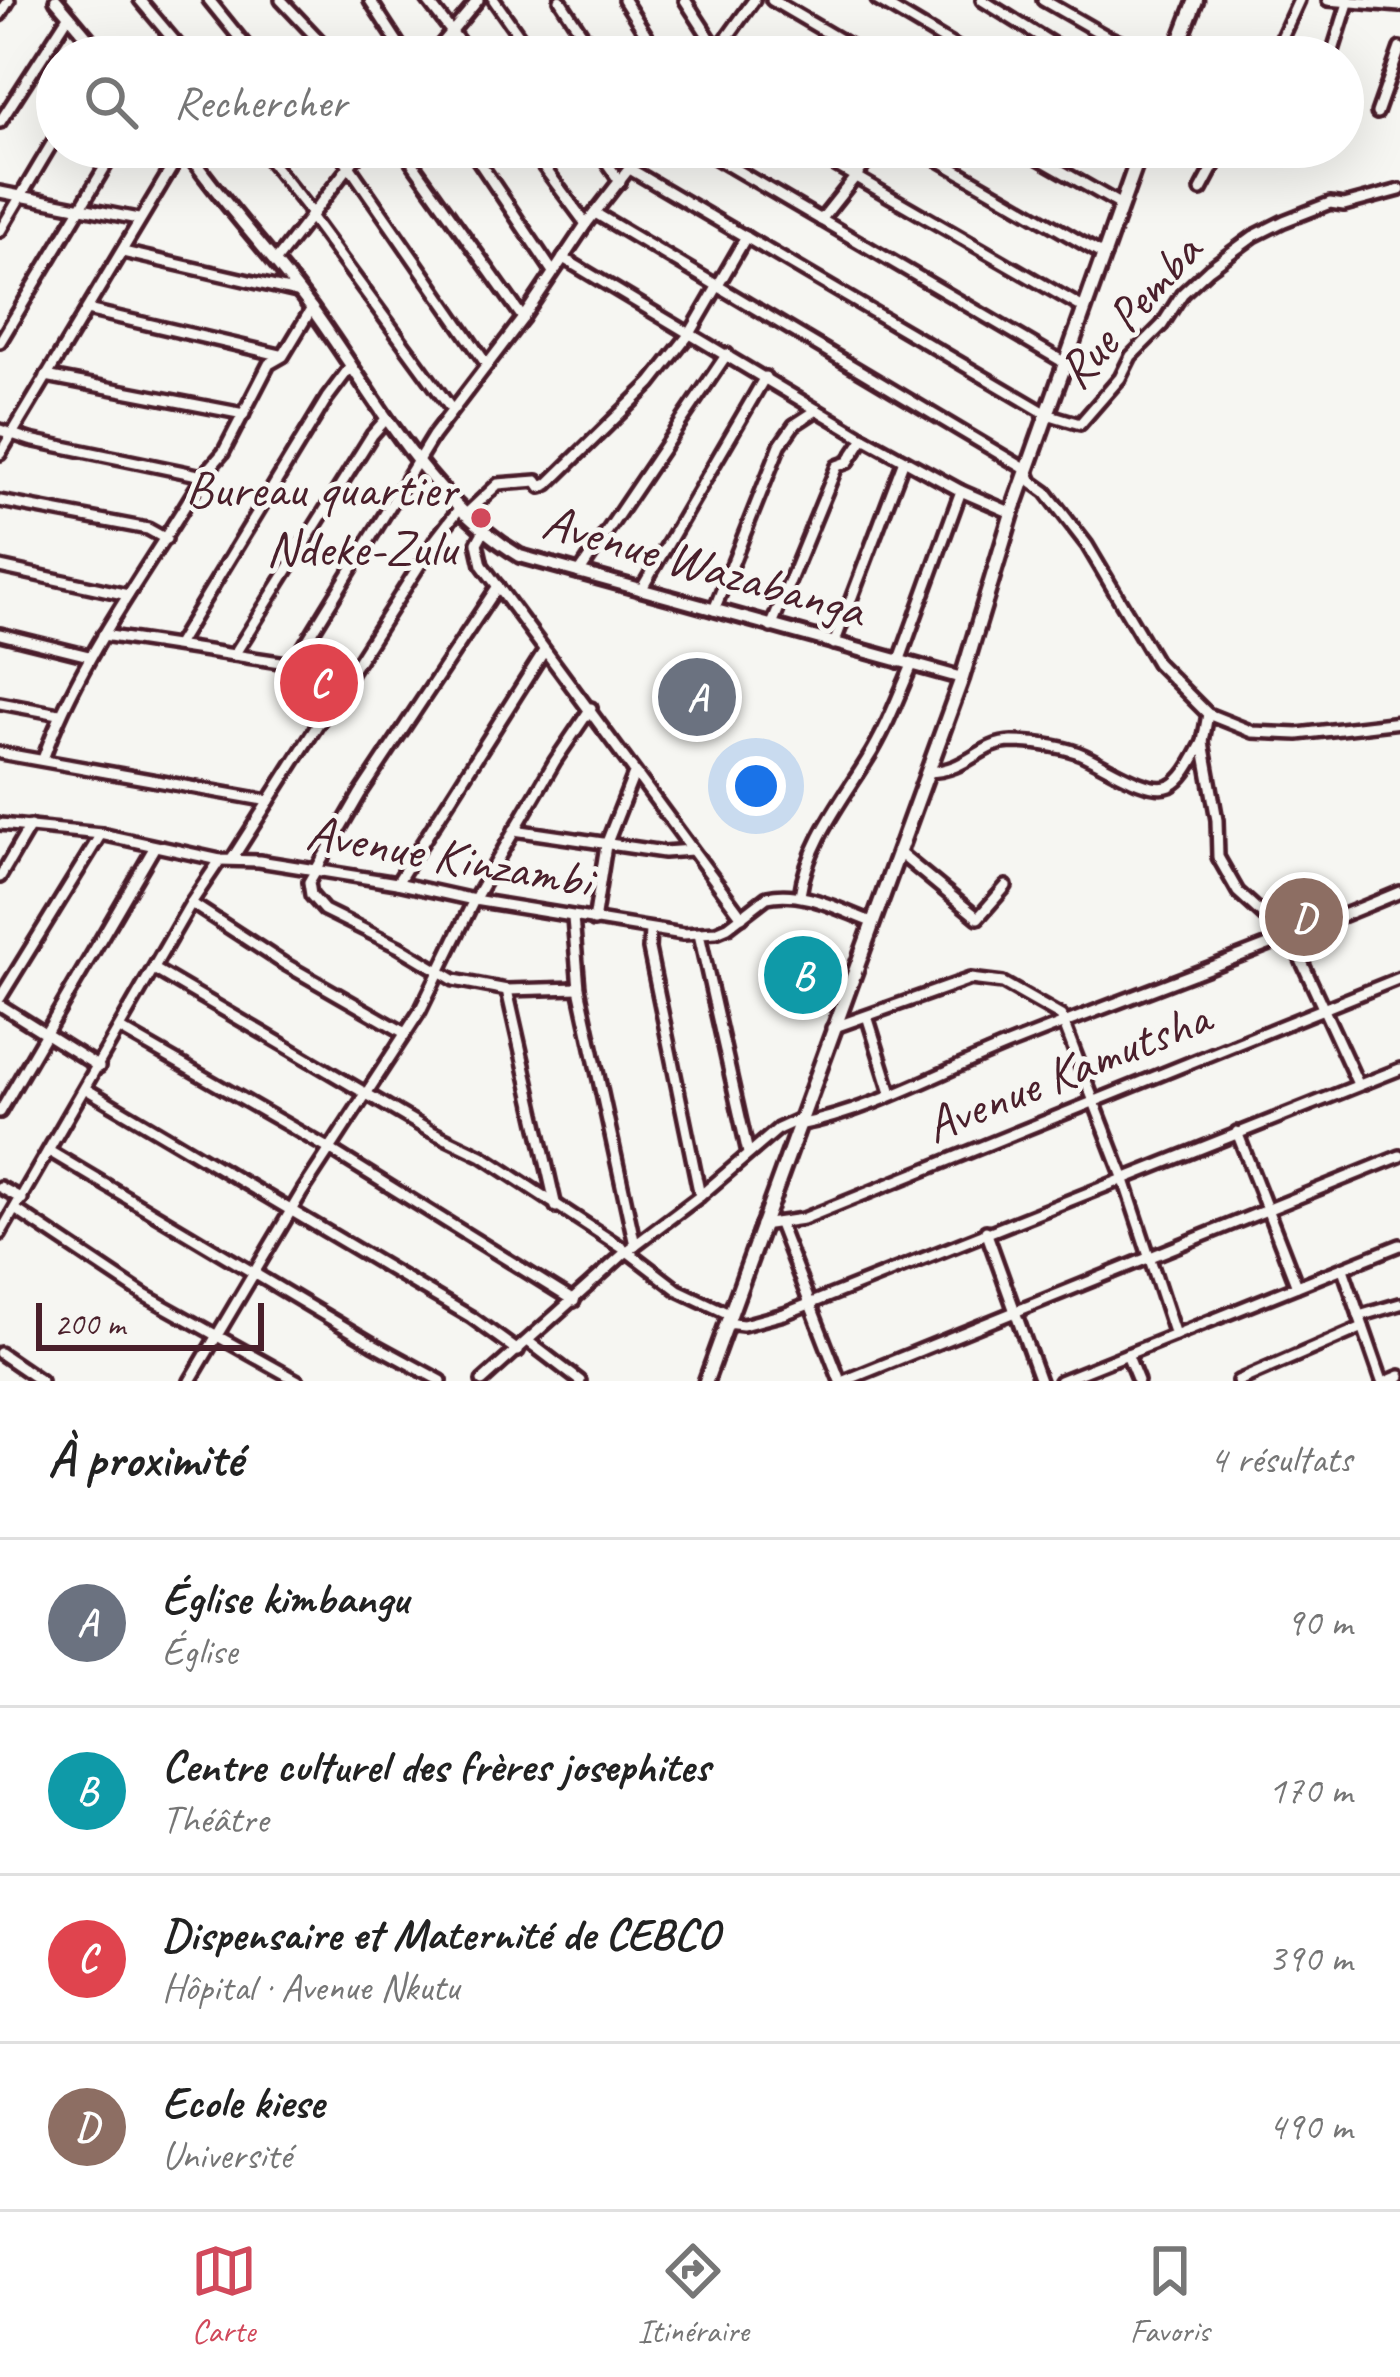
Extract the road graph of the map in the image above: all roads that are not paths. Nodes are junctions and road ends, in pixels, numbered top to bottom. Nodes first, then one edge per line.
1 (9, 0) edge
2 (56, 0) edge
3 (140, 0) edge
4 (208, 0) edge
5 (281, 0) edge
6 (370, 0) edge
7 (428, 0) edge
8 (478, 0) edge
9 (494, 0) edge
10 (560, 0) edge
11 (624, 0) edge
12 (685, 0) edge
13 (754, 0) edge
14 (772, 0) edge
15 (877, 0) edge
16 (982, 0) edge
17 (1042, 0) edge
18 (1196, 0) edge
19 (1299, 0) edge
20 (1328, 0) edge
21 (1349, 1) edge
22 (1400, 6) edge
23 (0, 15) edge
24 (69, 15) junction
25 (450, 29) junction
26 (55, 36) edge
27 (86, 36) edge
28 (170, 36) edge
29 (238, 36) edge
30 (315, 36) edge
31 (393, 36) edge
32 (445, 36) edge
33 (455, 36) edge
34 (519, 36) edge
35 (584, 36) edge
36 (647, 36) edge
37 (706, 36) edge
38 (729, 36) edge
39 (833, 36) edge
40 (938, 36) edge
41 (1040, 36) edge
42 (1106, 36) edge
43 (1182, 36) edge
44 (1283, 36) edge
45 (1338, 36) edge
46 (1400, 48) edge
47 (36, 66) edge
48 (1377, 113) dead end
49 (0, 122) edge
50 (37, 168) edge
51 (103, 168) edge
52 (171, 168) edge
53 (201, 168) edge
54 (275, 168) edge
55 (347, 168) edge
56 (349, 168) edge
57 (416, 168) edge
58 (483, 168) edge
59 (545, 168) edge
60 (610, 168) edge
61 (733, 168) edge
62 (842, 168) edge
63 (862, 168) edge
64 (952, 168) edge
65 (1056, 168) edge
66 (1134, 168) edge
67 (1213, 168) edge
68 (630, 169) joint
69 (856, 176) junction
70 (620, 182) junction
71 (1201, 190) dead end
72 (1400, 190) edge
73 (0, 192) edge
74 (20, 196) junction
75 (1121, 205) junction
76 (77, 209) junction
77 (596, 213) junction
78 (311, 215) junction
79 (138, 219) junction
80 (821, 220) junction
81 (586, 224) junction
82 (0, 231) edge
83 (746, 237) junction
84 (123, 252) junction
85 (1105, 256) junction
86 (563, 258) junction
87 (275, 262) junction
88 (553, 272) junction
89 (718, 288) junction
90 (297, 292) junction
91 (311, 308) junction
92 (1085, 309) junction
93 (87, 310) junction
94 (523, 318) junction
95 (691, 332) junction
96 (0, 341) edge
97 (727, 354) junction
98 (284, 356) junction
99 (1067, 364) junction
100 (487, 365) junction
101 (351, 366) junction
102 (46, 376) junction
103 (765, 377) junction
104 (452, 410) junction
105 (818, 410) junction
106 (1047, 413) junction
107 (244, 415) junction
108 (387, 418) junction
109 (6, 431) edge
110 (864, 438) junction
111 (0, 454) edge
112 (904, 460) junction
113 (418, 461) junction
114 (1028, 470) junction
115 (203, 476) junction
116 (961, 491) junction
117 (0, 500) edge
118 (462, 512) junction
119 (1012, 513) junction
120 (483, 532) junction
121 (166, 539) junction
122 (0, 567) edge
123 (579, 573) junction
124 (498, 586) junction
125 (641, 590) junction
126 (128, 595) junction
127 (714, 610) junction
128 (771, 627) junction
129 (0, 634) edge
130 (104, 635) junction
131 (834, 644) junction
132 (177, 645) junction
133 (544, 651) junction
134 (234, 655) junction
135 (89, 656) junction
136 (906, 663) junction
137 (293, 664) junction
138 (347, 676) junction
139 (962, 678) junction
140 (0, 703) edge
141 (591, 708) junction
142 (59, 714) junction
143 (1208, 714) junction
144 (1400, 722) edge
145 (1203, 742) junction
146 (0, 753) edge
147 (43, 760) junction
148 (927, 772) junction
149 (634, 774) junction
150 (269, 801) junction
151 (0, 824) edge
152 (30, 826) junction
153 (514, 830) junction
154 (100, 834) junction
155 (606, 844) junction
156 (154, 848) junction
157 (692, 850) junction
158 (898, 853) junction
159 (232, 859) junction
160 (220, 860) junction
161 (315, 872) junction
162 (0, 877) edge
163 (397, 883) junction
164 (1006, 886) dead end
165 (1400, 892) edge
166 (800, 896) junction
167 (474, 900) junction
168 (190, 903) junction
169 (742, 916) junction
170 (573, 918) junction
171 (594, 921) junction
172 (872, 922) junction
173 (650, 930) junction
174 (699, 934) junction
175 (1286, 939) junction
176 (154, 969) junction
177 (438, 970) junction
178 (1400, 978) edge
179 (579, 988) junction
180 (507, 990) junction
181 (0, 1002) edge
182 (1322, 1009) junction
183 (868, 1018) junction
184 (1065, 1023) junction
185 (120, 1028) junction
186 (832, 1028) junction
187 (405, 1033) junction
188 (46, 1037) junction
189 (99, 1067) junction
190 (1400, 1069) edge
191 (1358, 1084) junction
192 (86, 1089) junction
193 (366, 1091) junction
194 (891, 1093) junction
195 (1095, 1101) junction
196 (0, 1112) edge
197 (799, 1122) junction
198 (1237, 1132) junction
199 (331, 1150) junction
200 (49, 1151) junction
201 (748, 1153) junction
202 (1400, 1156) edge
203 (1123, 1177) junction
204 (0, 1187) edge
205 (700, 1196) junction
206 (18, 1204) junction
207 (556, 1208) junction
208 (292, 1210) junction
209 (1267, 1210) junction
210 (778, 1224) junction
211 (761, 1225) junction
212 (986, 1231) junction
213 (0, 1234) edge
214 (1400, 1245) edge
215 (631, 1248) junction
216 (1151, 1258) junction
217 (1343, 1269) junction
218 (257, 1272) junction
219 (1298, 1286) junction
220 (574, 1301) junction
221 (808, 1304) junction
222 (1400, 1304) edge
223 (1015, 1313) junction
224 (728, 1319) junction
225 (1361, 1322) junction
226 (1175, 1335) junction
227 (217, 1336) junction
228 (529, 1342) junction
229 (518, 1351) junction
230 (0, 1354) edge
231 (1126, 1354) junction
232 (1400, 1376) edge
233 (41, 1381) edge
234 (190, 1381) edge
235 (298, 1381) edge
236 (442, 1381) edge
237 (482, 1381) edge
238 (580, 1381) edge
239 (706, 1381) edge
240 (842, 1381) edge
241 (1040, 1381) edge
242 (1060, 1381) edge
243 (1138, 1381) edge
244 (1238, 1381) edge
245 (1385, 1381) edge

1 - 23 street
2 - 24 main road
3 - 28 street
4 - 29 street
5 - 30 street
6 - 31 street
7 - 25 street
8 - 25 street
9 - 34 street
10 - 35 street
11 - 36 street
12 - 37 street
13 - 38 street
14 - 39 street
15 - 40 street
16 - 41 street
17 - 42 street
18 - 43 highway
19 - 44 street
20 - 21 street
21 - 22 street
21 - 45 street
24 - 26 street
24 - 27 main road
25 - 32 street
25 - 33 street
46 - 48 street
47 - 49 street
50 - 74 street
51 - 76 street
52 - 79 street
53 - 87 main road, Avenue Wazabanga
54 - 78 street
55 - 78 street
56 - 100 street
57 - 94 street
58 - 88 street
59 - 81 street
60 - 70 street
61 - 80 street
62 - 69 street
63 - 69 street
64 - 85 street
65 - 75 street
66 - 75 highway
67 - 71 street
68 - 70 street
68 - 83 street
69 - 80 street
69 - 92 street
70 - 77 street
72 - 106 street, Rue Pemba
73 - 74 street
74 - 76 street
74 - 82 street
75 - 85 highway
76 - 79 street
76 - 96 street
77 - 81 street
77 - 89 street
78 - 87 street
78 - 104 street
79 - 84 street
80 - 99 street
81 - 86 street
83 - 89 street
83 - 106 street
84 - 90 street
84 - 93 street
85 - 92 highway
86 - 88 street
86 - 95 street
87 - 90 main road, Avenue Wazabanga
88 - 94 street
89 - 95 street
89 - 114 street
90 - 91 main road, Avenue Wazabanga
91 - 98 street
91 - 101 main road, Avenue Wazabanga
92 - 99 highway
93 - 98 street
93 - 102 street
94 - 100 street
95 - 97 street
95 - 118 street
97 - 103 street
97 - 123 street
98 - 107 street
99 - 106 highway
100 - 104 street
101 - 108 main road, Avenue Wazabanga
101 - 132 street
102 - 107 street
102 - 109 street
103 - 105 street
103 - 125 street
104 - 113 street
105 - 110 street
105 - 127 street
106 - 114 highway
107 - 115 street
108 - 113 main road, Avenue Wazabanga
108 - 134 street
109 - 111 street
109 - 115 street
110 - 112 street
110 - 128 street
112 - 116 street
112 - 131 street
113 - 118 main road, Avenue Wazabanga
113 - 137 street
114 - 119 highway
114 - 143 street
115 - 121 street
116 - 119 street
116 - 136 street
117 - 121 street
118 - 120 main road, Avenue Wazabanga
118 - 138 street
119 - 139 highway
120 - 123 main road, Avenue Wazabanga
120 - 124 street
121 - 126 street
122 - 126 street
123 - 125 main road, Avenue Wazabanga
124 - 133 street
124 - 161 street
125 - 127 main road, Avenue Wazabanga
126 - 130 street
127 - 128 main road, Avenue Wazabanga
128 - 131 main road, Avenue Wazabanga
129 - 135 street
130 - 132 street
130 - 135 street
131 - 136 main road, Avenue Wazabanga
132 - 134 street
133 - 141 street
133 - 163 street
134 - 137 street
135 - 142 street
136 - 139 main road, Avenue Wazabanga
136 - 166 street
137 - 138 street
138 - 150 street
139 - 148 highway
140 - 142 street
141 - 149 street
141 - 153 street
142 - 147 street
143 - 144 street
143 - 145 street
145 - 148 street
145 - 175 street
146 - 147 street
147 - 150 street
148 - 158 highway
149 - 155 street
149 - 157 street
150 - 159 street
151 - 152 street, Avenue Kinzambi
152 - 154 street, Avenue Kinzambi
152 - 162 street
153 - 155 street
153 - 167 street
154 - 156 street, Avenue Kinzambi
154 - 181 street
155 - 157 street
155 - 171 street
156 - 160 street, Avenue Kinzambi
156 - 188 street
157 - 169 street
158 - 164 street
158 - 172 highway
159 - 160 street, Avenue Kinzambi
159 - 161 street, Avenue Kinzambi
160 - 168 street
161 - 163 street, Avenue Kinzambi
161 - 177 street
163 - 167 street, Avenue Kinzambi
165 - 175 street
166 - 169 street, Avenue Kinzambi
166 - 172 street
167 - 170 street, Avenue Kinzambi
167 - 177 street
168 - 176 street
168 - 187 street
169 - 174 street, Avenue Kinzambi
170 - 171 street, Avenue Kinzambi
170 - 179 street
171 - 173 street, Avenue Kinzambi
172 - 186 highway
173 - 174 street, Avenue Kinzambi
173 - 205 street
174 - 201 street
175 - 182 street
175 - 184 street
176 - 185 street
176 - 193 street
177 - 180 street
177 - 187 street
178 - 182 street, Avenue Kamutsha
179 - 180 street
179 - 215 street
180 - 207 street
181 - 188 street
182 - 191 street
182 - 195 street, Avenue Kamutsha
183 - 184 street
183 - 186 street
183 - 194 street
184 - 194 street
184 - 195 street
185 - 189 street
185 - 199 street
186 - 197 highway
187 - 193 street
188 - 189 street
188 - 196 street
189 - 192 street
190 - 191 street
191 - 198 street
192 - 200 street
192 - 208 street
193 - 199 street
193 - 207 street
194 - 197 street
195 - 203 street
195 - 210 street, Avenue Kamutsha
197 - 201 street
197 - 211 highway
198 - 203 street
198 - 209 street
199 - 208 street
199 - 220 street
200 - 206 street
200 - 218 street
201 - 205 street
202 - 209 street
203 - 212 street
203 - 216 street
204 - 206 street
205 - 215 street
206 - 213 street
206 - 227 street
207 - 215 street
208 - 218 street
208 - 229 street
209 - 216 street
209 - 219 street
210 - 211 street, Avenue Kamutsha
210 - 221 street
211 - 224 highway
212 - 221 street
212 - 223 street
214 - 217 street
215 - 220 street
215 - 224 street
216 - 223 street
216 - 226 street
217 - 219 street
217 - 225 street
218 - 227 street
218 - 236 street
219 - 226 street
220 - 228 street
221 - 224 street
221 - 240 street
222 - 225 street
223 - 240 street
223 - 241 street
224 - 239 highway
225 - 244 street
225 - 245 street
226 - 231 street
227 - 234 street
227 - 235 street
228 - 229 street
228 - 238 street
229 - 237 street
230 - 233 street
231 - 242 street
231 - 243 street
232 - 245 street

